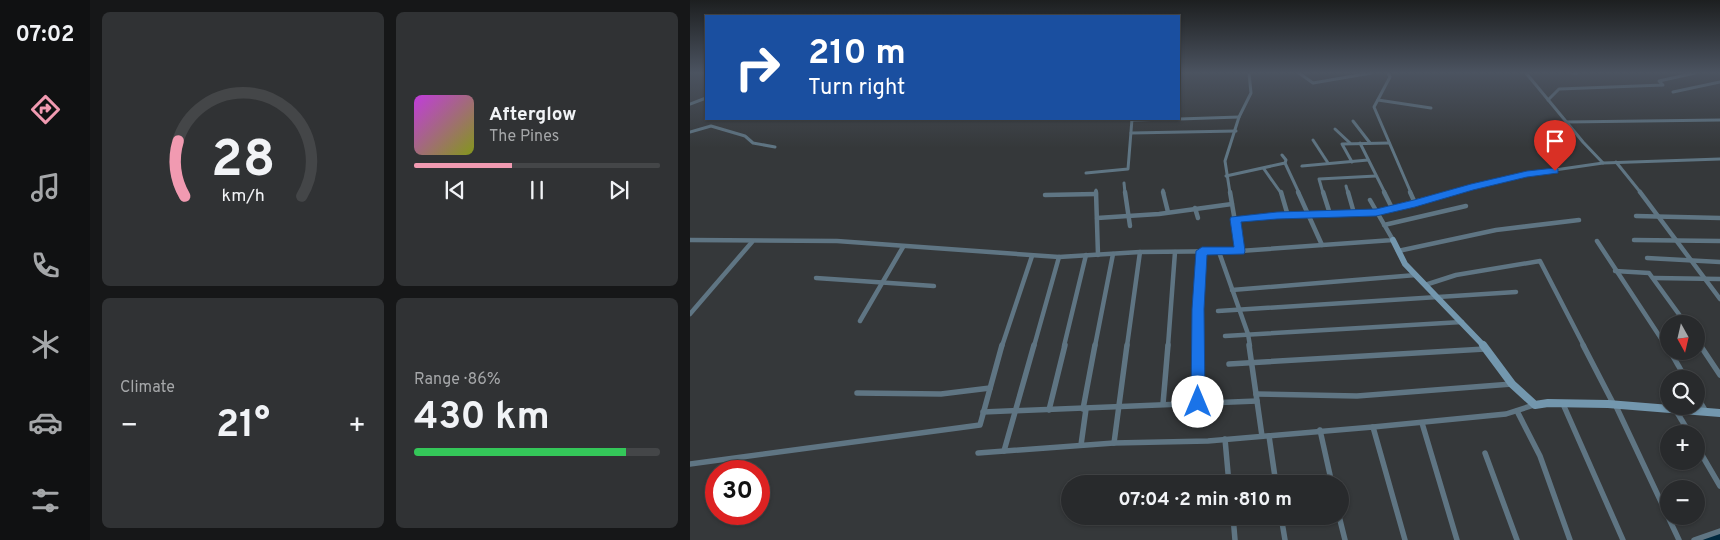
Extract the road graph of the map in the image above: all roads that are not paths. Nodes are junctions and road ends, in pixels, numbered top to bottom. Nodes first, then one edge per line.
1 (705, 98) edge
2 (1248, 98) edge
3 (1378, 100) joint
4 (1548, 100) edge
5 (690, 104) edge
6 (1431, 108) dead end
7 (1239, 117) junction
8 (1180, 118) edge
9 (1132, 120) edge
10 (1720, 120) edge
11 (1353, 121) dead end
12 (1566, 122) junction
13 (1335, 129) dead end
14 (1236, 131) junction
15 (690, 132) edge
16 (1131, 133) junction
17 (1313, 140) dead end
18 (1350, 143) junction
19 (1360, 143) junction
20 (1370, 143) junction
21 (1388, 143) junction
22 (774, 147) dead end
23 (1282, 155) dead end
24 (1720, 159) edge
25 (1368, 160) junction
26 (1352, 162) junction
27 (1616, 162) junction
28 (1286, 163) junction
29 (1328, 163) junction
30 (1603, 163) junction
31 (1302, 166) dead end
32 (1264, 169) junction
33 (1086, 174) dead end
34 (1226, 176) junction
35 (1376, 176) junction
36 (1124, 183) dead end
37 (1346, 186) dead end
38 (1163, 190) dead end
39 (1044, 195) dead end
40 (1370, 200) dead end
41 (1232, 204) junction
42 (1415, 204) junction
43 (1466, 206) dead end
44 (1195, 208) junction
45 (1392, 208) junction
46 (1168, 212) junction
47 (1376, 212) junction
48 (1354, 213) junction
49 (1330, 214) junction
50 (1309, 215) junction
51 (1128, 216) junction
52 (1288, 216) junction
53 (1636, 216) dead end
54 (1659, 217) junction
55 (1097, 218) junction
56 (1198, 218) dead end
57 (1720, 218) edge
58 (1235, 219) junction
59 (1579, 220) dead end
60 (1384, 225) junction
61 (1130, 226) dead end
62 (690, 240) edge
63 (1393, 240) junction
64 (1597, 240) dead end
65 (1634, 240) dead end
66 (1675, 240) junction
67 (1720, 241) edge
68 (752, 242) junction
69 (1322, 245) junction
70 (903, 247) junction
71 (1202, 251) junction
72 (1240, 251) junction
73 (1140, 252) junction
74 (1175, 252) junction
75 (1219, 252) junction
76 (1398, 252) junction
77 (1113, 254) junction
78 (1086, 255) junction
79 (1098, 255) junction
80 (1032, 256) junction
81 (1059, 257) junction
82 (1647, 258) dead end
83 (1691, 261) junction
84 (1720, 262) edge
85 (1615, 271) junction
86 (1416, 275) junction
87 (816, 278) dead end
88 (1654, 278) junction
89 (1704, 278) junction
90 (1720, 279) edge
91 (882, 282) junction
92 (1426, 285) junction
93 (934, 286) dead end
94 (1232, 290) junction
95 (1516, 292) dead end
96 (1438, 298) junction
97 (1719, 298) edge
98 (1240, 309) junction
99 (1218, 311) dead end
100 (690, 314) edge
101 (1680, 315) edge
102 (860, 321) dead end
103 (1462, 322) junction
104 (1248, 334) junction
105 (1226, 336) dead end
106 (1660, 338) edge
107 (1487, 349) junction
108 (1705, 352) edge
109 (1252, 363) junction
110 (1229, 364) dead end
111 (1720, 375) edge
112 (1512, 384) junction
113 (990, 388) junction
114 (857, 392) dead end
115 (1257, 398) junction
116 (1198, 402) junction
117 (1163, 404) junction
118 (1563, 404) junction
119 (1614, 404) junction
120 (1536, 405) junction
121 (1118, 408) junction
122 (1660, 408) edge
123 (1085, 409) junction
124 (1049, 410) junction
125 (1016, 411) junction
126 (1517, 411) junction
127 (984, 412) junction
128 (1706, 412) edge
129 (1720, 412) edge
130 (1422, 422) junction
131 (1373, 427) junction
132 (1320, 430) junction
133 (1265, 436) junction
134 (1225, 439) junction
135 (1114, 443) junction
136 (1081, 445) junction
137 (1004, 451) junction
138 (978, 453) dead end
139 (1485, 453) dead end
140 (1705, 460) edge
141 (690, 464) edge
142 (1229, 475) edge
143 (1274, 475) edge
144 (1330, 475) edge
145 (1720, 486) edge
146 (1233, 525) edge
147 (1282, 525) edge
148 (1341, 525) edge
149 (1720, 531) edge
150 (1235, 540) edge
151 (1285, 540) edge
152 (1345, 540) edge
153 (1405, 540) edge
154 (1457, 540) edge
155 (1517, 540) edge
156 (1570, 540) edge
157 (1623, 540) edge
158 (1679, 540) edge
159 (1694, 540) edge

1 - 5 street
2 - 7 street
3 - 6 street
3 - 21 street
4 - 12 street
7 - 8 street
7 - 14 street
9 - 16 street
10 - 12 street
11 - 20 street
12 - 30 street
13 - 18 street
14 - 16 street
14 - 34 street
15 - 22 street
16 - 33 street
17 - 29 street
18 - 19 street
18 - 26 street
19 - 20 street
19 - 25 street
20 - 21 street
21 - 42 street
23 - 28 street
24 - 27 street
25 - 26 street
25 - 35 street
26 - 29 street
27 - 30 street
27 - 54 street
28 - 32 street
28 - 50 street
29 - 31 street
30 - 42 street
32 - 34 street
32 - 52 street
34 - 41 street
35 - 45 street
35 - 49 street
36 - 51 street
37 - 48 street
38 - 46 street
39 - 55 street
40 - 47 street
41 - 44 street
41 - 58 street
42 - 45 street
43 - 60 street
44 - 46 street
44 - 56 street
45 - 47 street
46 - 51 street
47 - 48 street
47 - 60 street
48 - 49 street
49 - 50 street
50 - 52 street
50 - 69 street
51 - 55 street
51 - 61 street
52 - 58 street
53 - 54 street
54 - 57 street
54 - 66 street
55 - 79 street
58 - 72 street
59 - 76 street
60 - 63 street
62 - 68 street
63 - 69 street
63 - 76 street
64 - 85 street
65 - 66 street
66 - 67 street
66 - 83 street
68 - 70 street
68 - 100 street
69 - 72 street
70 - 80 street
70 - 91 street
71 - 74 street
71 - 75 street
71 - 116 street
72 - 75 street
73 - 74 street
73 - 77 street
73 - 121 street
74 - 117 street
75 - 94 street
76 - 86 street
77 - 79 street
77 - 123 street
78 - 79 street
78 - 81 street
78 - 124 street
80 - 81 street
80 - 113 street
81 - 125 street
82 - 83 street
83 - 84 street
83 - 89 street
85 - 88 street
85 - 106 street
86 - 92 street
86 - 94 street
87 - 91 street
88 - 89 street
88 - 101 street
89 - 90 street
89 - 97 street
91 - 93 street
91 - 102 street
92 - 96 street
92 - 119 street
94 - 98 street
95 - 96 street
96 - 98 street
96 - 103 street
98 - 99 street
98 - 104 street
103 - 104 street
103 - 107 street
104 - 105 street
104 - 109 street
107 - 109 street
107 - 112 street
108 - 111 street
109 - 110 street
109 - 115 street
112 - 115 street
112 - 120 street
113 - 114 street
113 - 127 street
115 - 116 street
115 - 133 street
116 - 117 street
117 - 121 street
118 - 119 street
118 - 120 street
118 - 157 street
119 - 122 street
119 - 158 street
120 - 126 street
121 - 123 street
121 - 135 street
123 - 124 street
123 - 136 street
124 - 125 street
125 - 127 street
125 - 137 street
126 - 130 street
126 - 156 street
127 - 141 street
128 - 129 street
130 - 131 street
130 - 154 street
131 - 132 street
131 - 153 street
132 - 133 street
132 - 144 street
133 - 134 street
133 - 143 street
134 - 135 street
134 - 142 street
135 - 136 street
136 - 137 street
137 - 138 street
139 - 155 street
140 - 145 street
146 - 150 street
147 - 151 street
148 - 152 street
149 - 159 street

